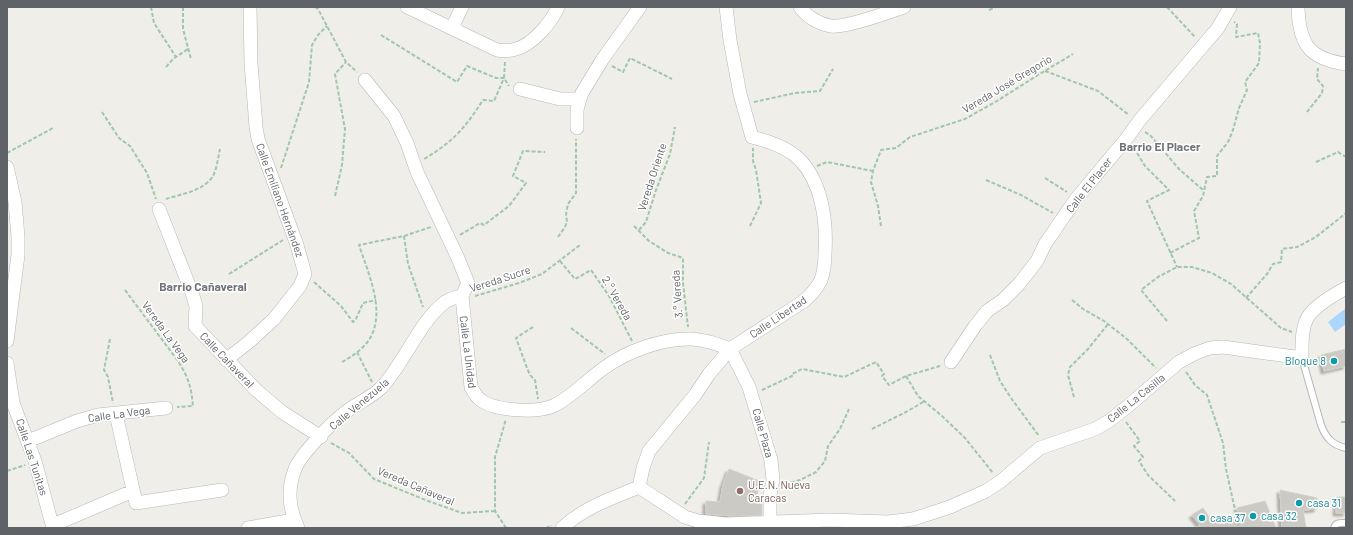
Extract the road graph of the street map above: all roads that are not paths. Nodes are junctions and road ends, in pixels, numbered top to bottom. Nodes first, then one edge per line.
1 (250, 7) edge
2 (407, 7) edge
3 (462, 7) edge
4 (558, 7) edge
5 (640, 7) edge
6 (726, 7) edge
7 (800, 7) edge
8 (904, 7) edge
9 (1298, 7) edge
10 (1228, 11) edge
11 (452, 28) junction
12 (1346, 64) edge
13 (365, 80) road end
14 (520, 89) road end
15 (580, 99) junction
16 (577, 128) road end
17 (7, 167) edge
18 (158, 206) road end
19 (1346, 288) edge
20 (462, 298) junction
21 (7, 341) edge
22 (730, 349) junction
23 (1302, 358) junction
24 (226, 360) junction
25 (951, 362) road end
26 (7, 363) edge
27 (166, 408) road end
28 (116, 414) junction
29 (321, 437) junction
30 (28, 441) junction
31 (1346, 448) edge
32 (639, 487) junction
33 (222, 490) dead end
34 (133, 491) junction
35 (1346, 523) edge
36 (296, 524) edge
37 (770, 525) edge
38 (887, 525) edge
39 (53, 526) edge
40 (248, 528) edge
41 (562, 528) edge
42 (1334, 528) edge

1 - 24 street, Calle Emiliano Hernández
2 - 11 street
3 - 11 street
4 - 11 street
5 - 15 street
6 - 22 street, Calle Libertad
7 - 8 street
9 - 12 street
10 - 25 street, Calle El Placer
13 - 20 street, Calle La Unidad
14 - 15 street
15 - 16 street
17 - 21 street
18 - 24 street, Calle Cañaveral
19 - 23 street
20 - 22 street, Calle La Unidad
20 - 29 street, Calle Venezuela
22 - 32 street, Calle Libertad
22 - 37 street, Calle Plaza
23 - 31 lane
23 - 38 street, Calle La Casilla
24 - 29 street, Calle Cañaveral
26 - 30 street, Calle Las Tunitas
27 - 28 street, Calle La Vega
28 - 30 street, Calle La Vega
28 - 34 street
29 - 36 street, Calle Venezuela
30 - 39 street, Calle Las Tunitas
32 - 37 street, Calle La Casilla
32 - 41 street
33 - 34 street
34 - 39 street
35 - 42 lane
36 - 40 street
37 - 38 street, Calle La Casilla

